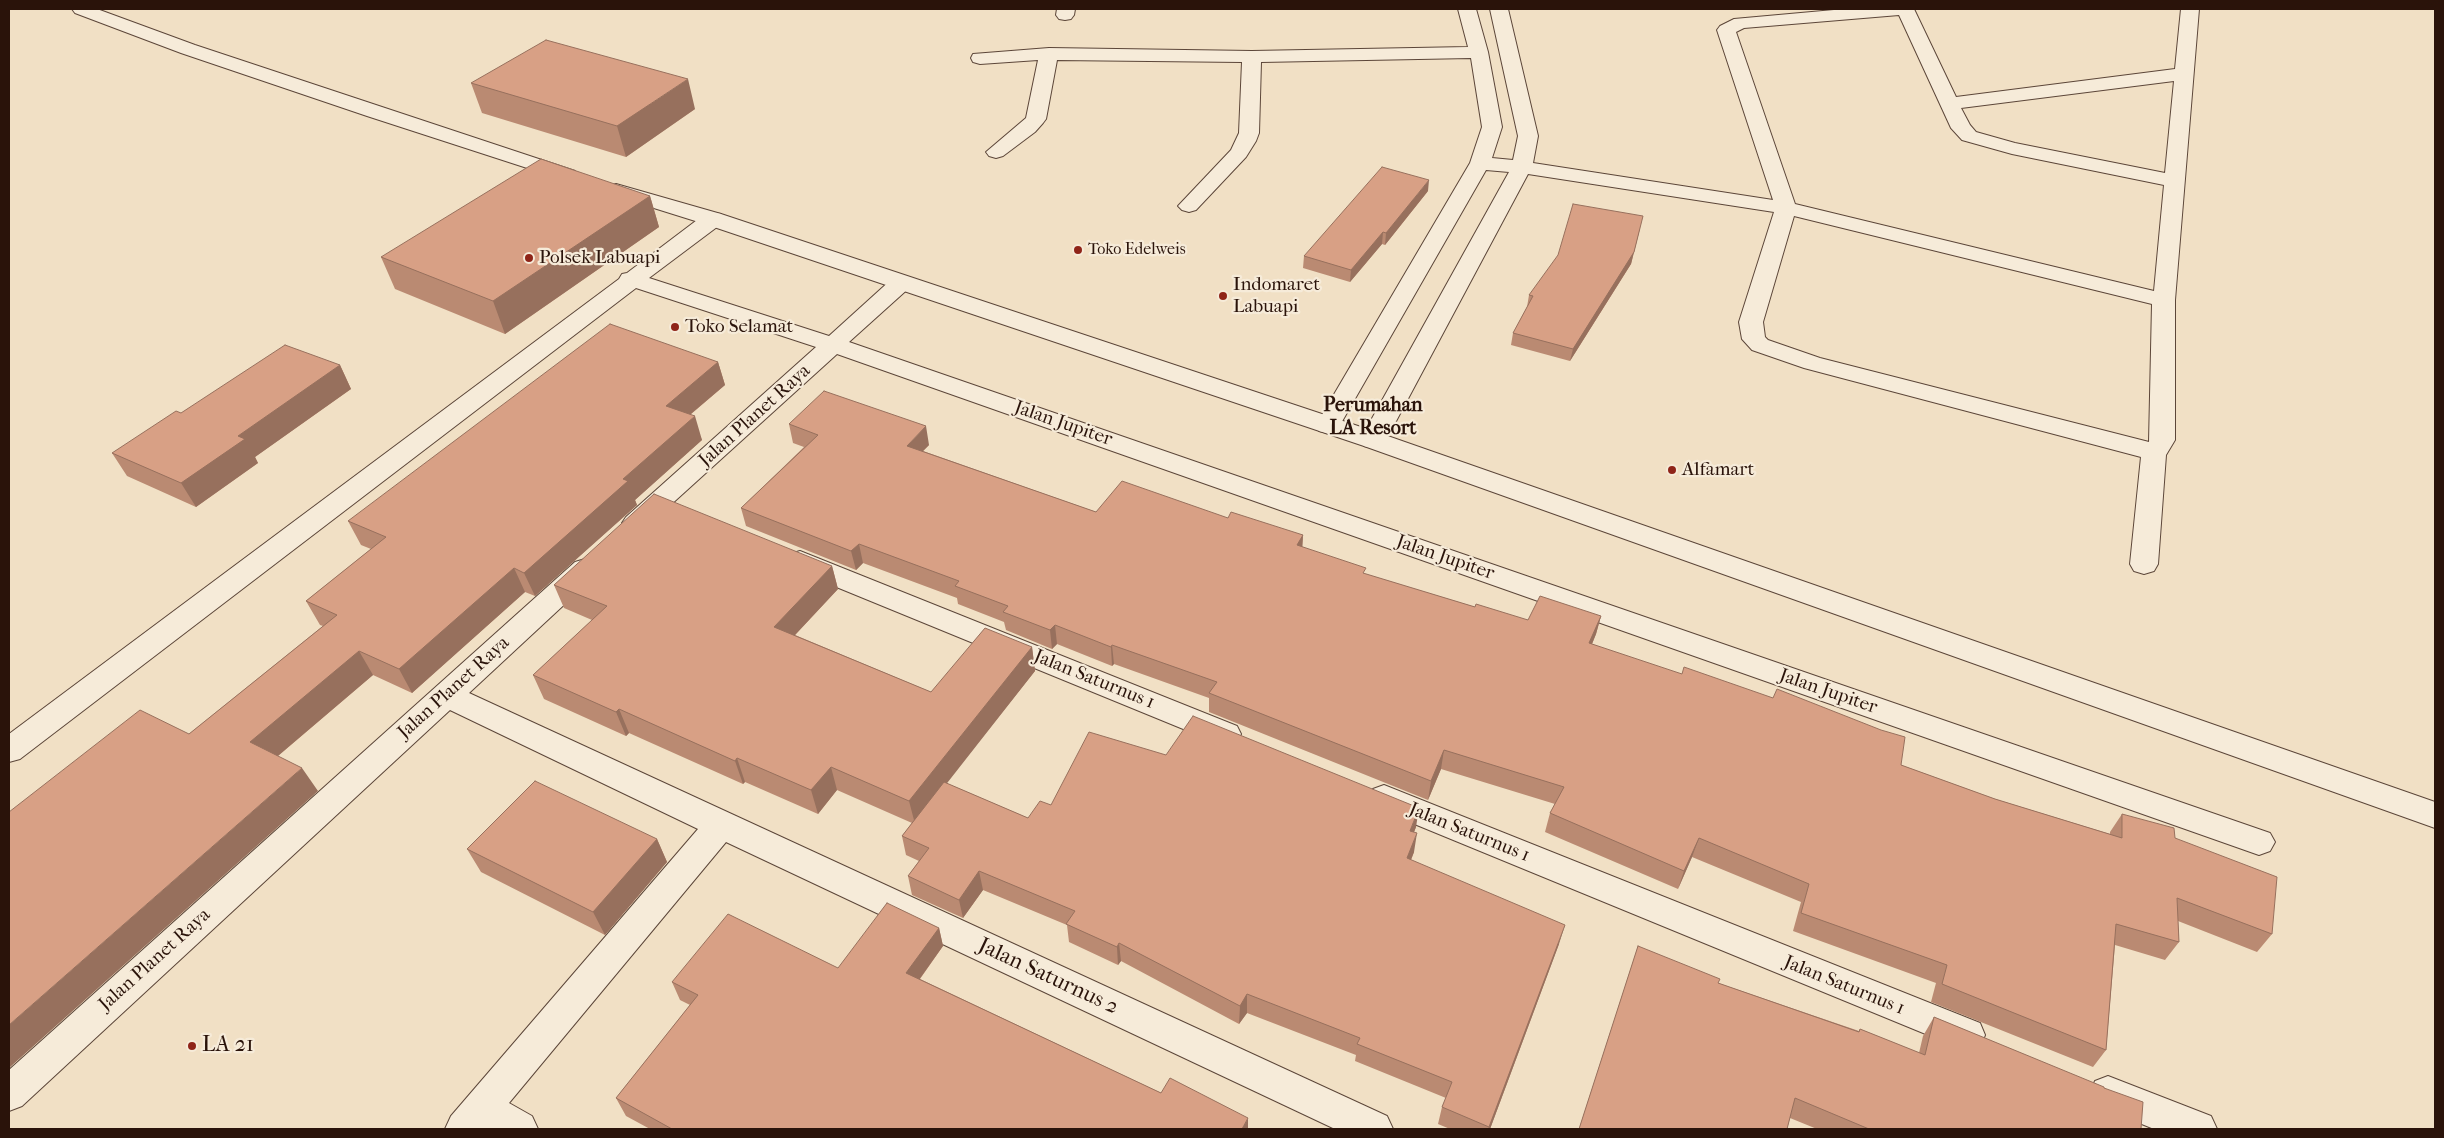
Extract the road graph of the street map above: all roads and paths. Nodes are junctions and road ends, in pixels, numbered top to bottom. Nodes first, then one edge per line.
1 (81, 9) edge
2 (1467, 9) edge
3 (1499, 9) edge
4 (1905, 9) edge
5 (2190, 9) edge
6 (1479, 52) junction
7 (1049, 54) junction
8 (1252, 57) junction
9 (980, 58) dead end
10 (2184, 74) junction
11 (1951, 103) junction
12 (996, 152) dead end
13 (1480, 163) junction
14 (1522, 167) junction
15 (2173, 181) junction
16 (1188, 206) dead end
17 (1786, 208) junction
18 (713, 219) junction
19 (630, 279) junction
20 (902, 283) junction
21 (2164, 300) junction
22 (834, 344) junction
23 (1328, 425) junction
24 (1373, 440) junction
25 (2154, 451) junction
26 (777, 551) edge
27 (2144, 564) dead end
28 (446, 695) junction
29 (1257, 746) edge
30 (9, 750) edge
31 (1358, 788) edge
32 (2435, 815) edge
33 (721, 825) junction
34 (2259, 842) dead end
35 (1995, 1047) edge
36 (2078, 1080) edge
37 (9, 1094) edge
38 (473, 1119) edge
39 (519, 1129) edge
40 (1374, 1129) edge
41 (2198, 1129) edge

1 - 18 street
2 - 6 street
3 - 14 street
4 - 11 street
4 - 17 street
5 - 10 street
6 - 8 street
6 - 13 street
7 - 8 street
7 - 9 street
7 - 12 street
8 - 16 street
10 - 11 street
10 - 15 street
11 - 15 street
13 - 14 street
13 - 23 street
14 - 17 street
14 - 24 street
15 - 21 street
17 - 21 street
17 - 25 street
18 - 19 street
18 - 20 street
19 - 22 street, Jalan Jupiter
19 - 30 street
20 - 22 street, Jalan Planet Raya
20 - 23 street
21 - 25 street
22 - 28 street, Jalan Planet Raya
22 - 34 street, Jalan Jupiter
23 - 24 street
24 - 32 street
25 - 27 street
26 - 29 street, Jalan Saturnus 1
28 - 33 street, Jalan Saturnus 2
28 - 37 street, Jalan Planet Raya
31 - 35 street, Jalan Saturnus 1
33 - 38 street
33 - 40 street, Jalan Saturnus 2
36 - 41 street
38 - 39 street

